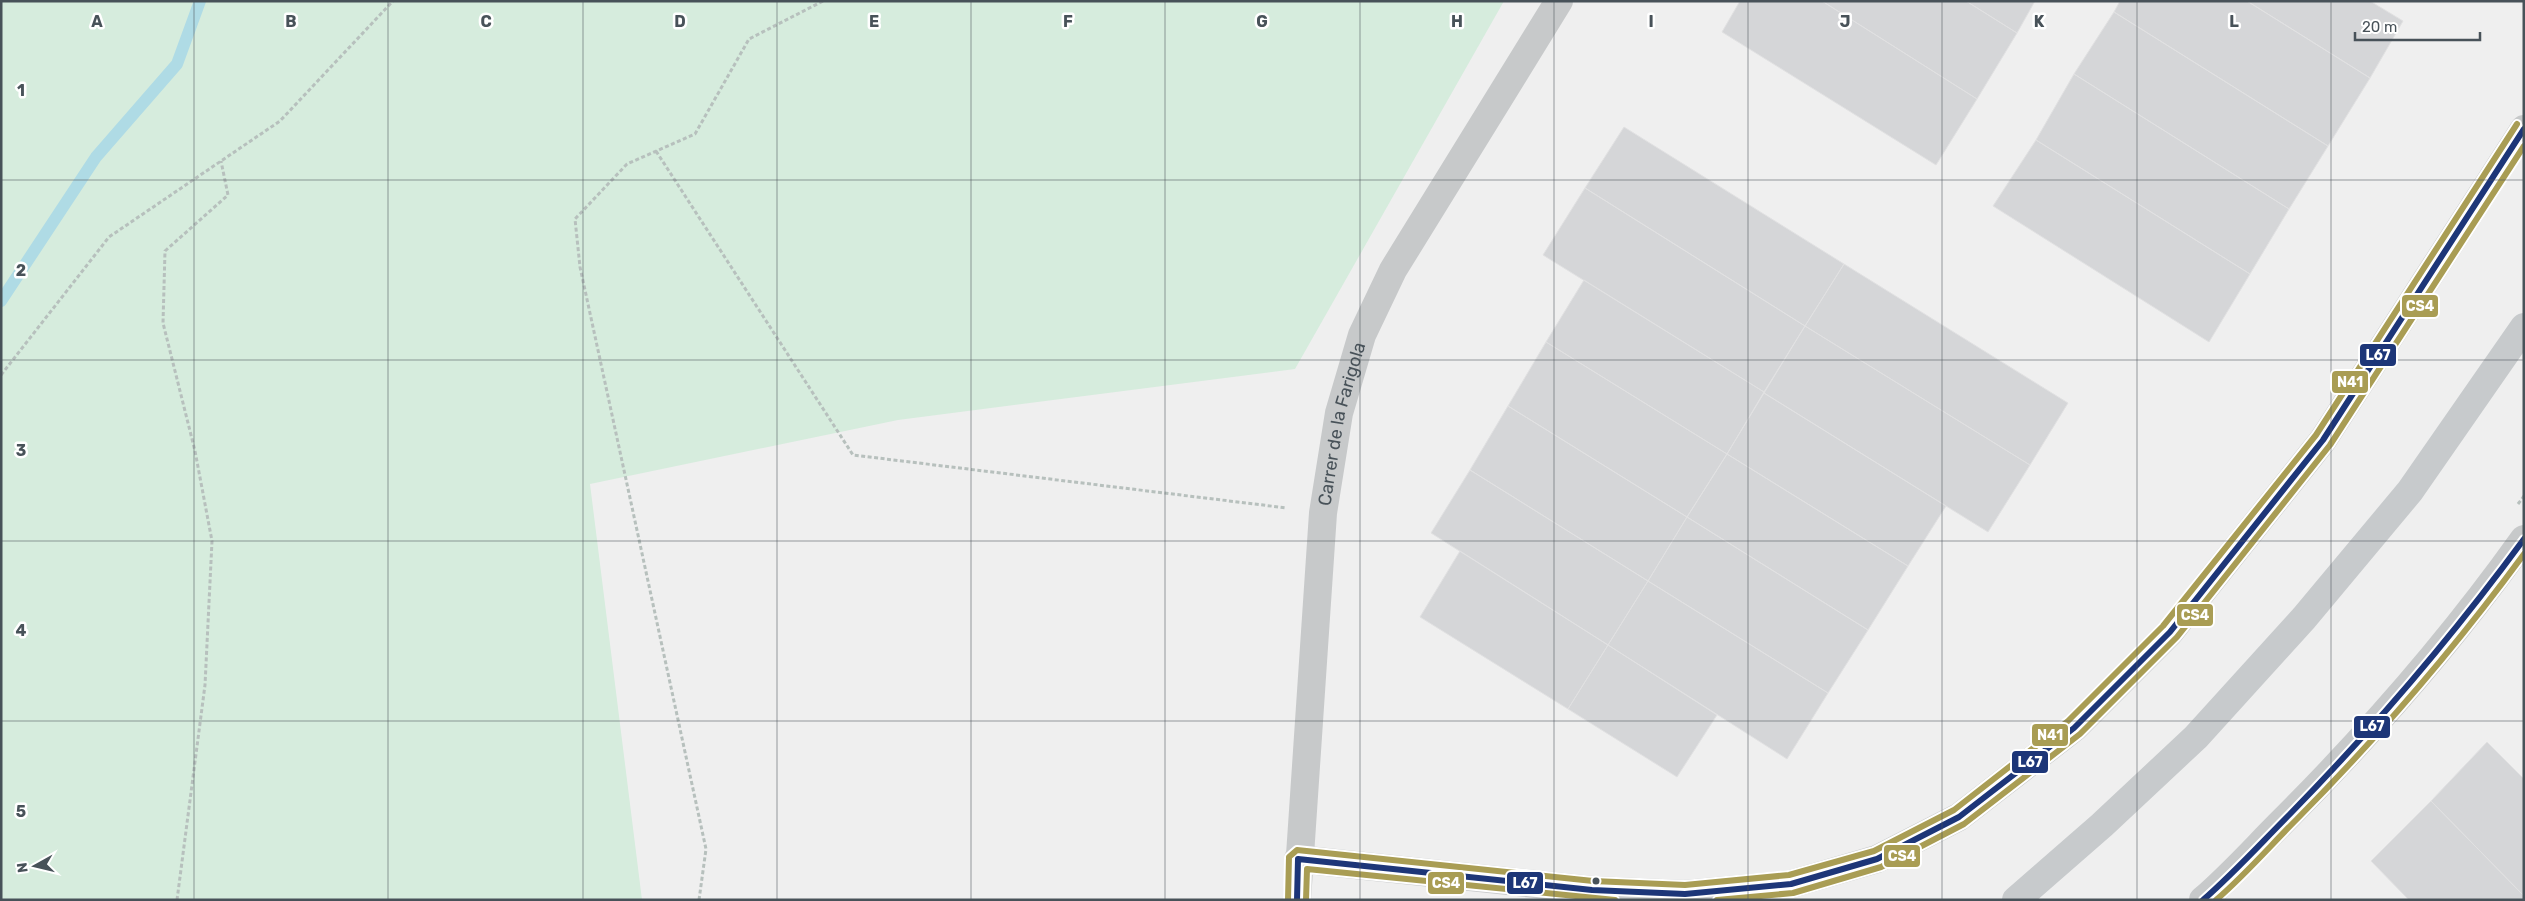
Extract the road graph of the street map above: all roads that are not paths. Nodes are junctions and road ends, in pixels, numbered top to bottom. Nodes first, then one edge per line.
1 (1559, 1) edge
2 (2524, 129) edge
3 (2524, 327) edge
4 (2524, 539) edge
5 (1298, 859) junction
6 (1297, 900) edge
7 (2016, 900) edge
8 (2203, 900) edge

1 - 5 street, Carrer de la Farigola
2 - 5 street
3 - 7 street
4 - 8 street
5 - 6 street, Carrer de la Farigola

